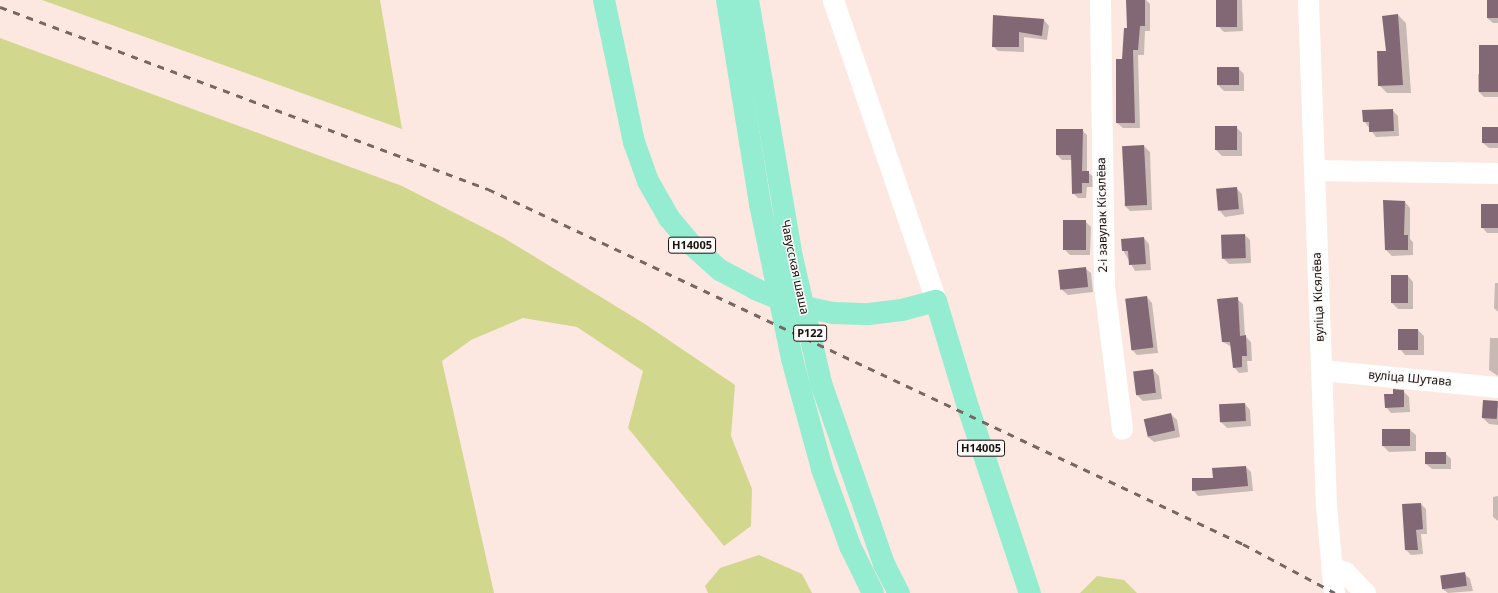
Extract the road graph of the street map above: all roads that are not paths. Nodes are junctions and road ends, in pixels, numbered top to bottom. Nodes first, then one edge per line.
1 (604, 0) edge
2 (727, 0) edge
3 (748, 0) edge
4 (832, 0) edge
5 (1100, 0) edge
6 (1308, 0) edge
7 (1314, 170) junction
8 (1498, 173) edge
9 (936, 300) junction
10 (1321, 370) junction
11 (1498, 387) edge
12 (1122, 429) dead end
13 (1331, 567) junction
14 (873, 593) edge
15 (899, 593) edge
16 (1030, 593) edge
17 (1334, 593) edge
18 (1365, 593) edge

1 - 9 main road, Н14005
2 - 14 main road, Чавусская шаша / Р122
3 - 15 main road, Чавусская шаша / Р122
4 - 9 street, Н14005
5 - 12 street, 2-і завулак Кісялёва
6 - 7 street, вуліца Кісялёва
7 - 8 street
7 - 10 street, вуліца Кісялёва
9 - 16 main road, Н14005
10 - 11 street, вуліца Шутава
10 - 13 street, вуліца Кісялёва
13 - 17 street, вуліца Кісялёва
13 - 18 street

